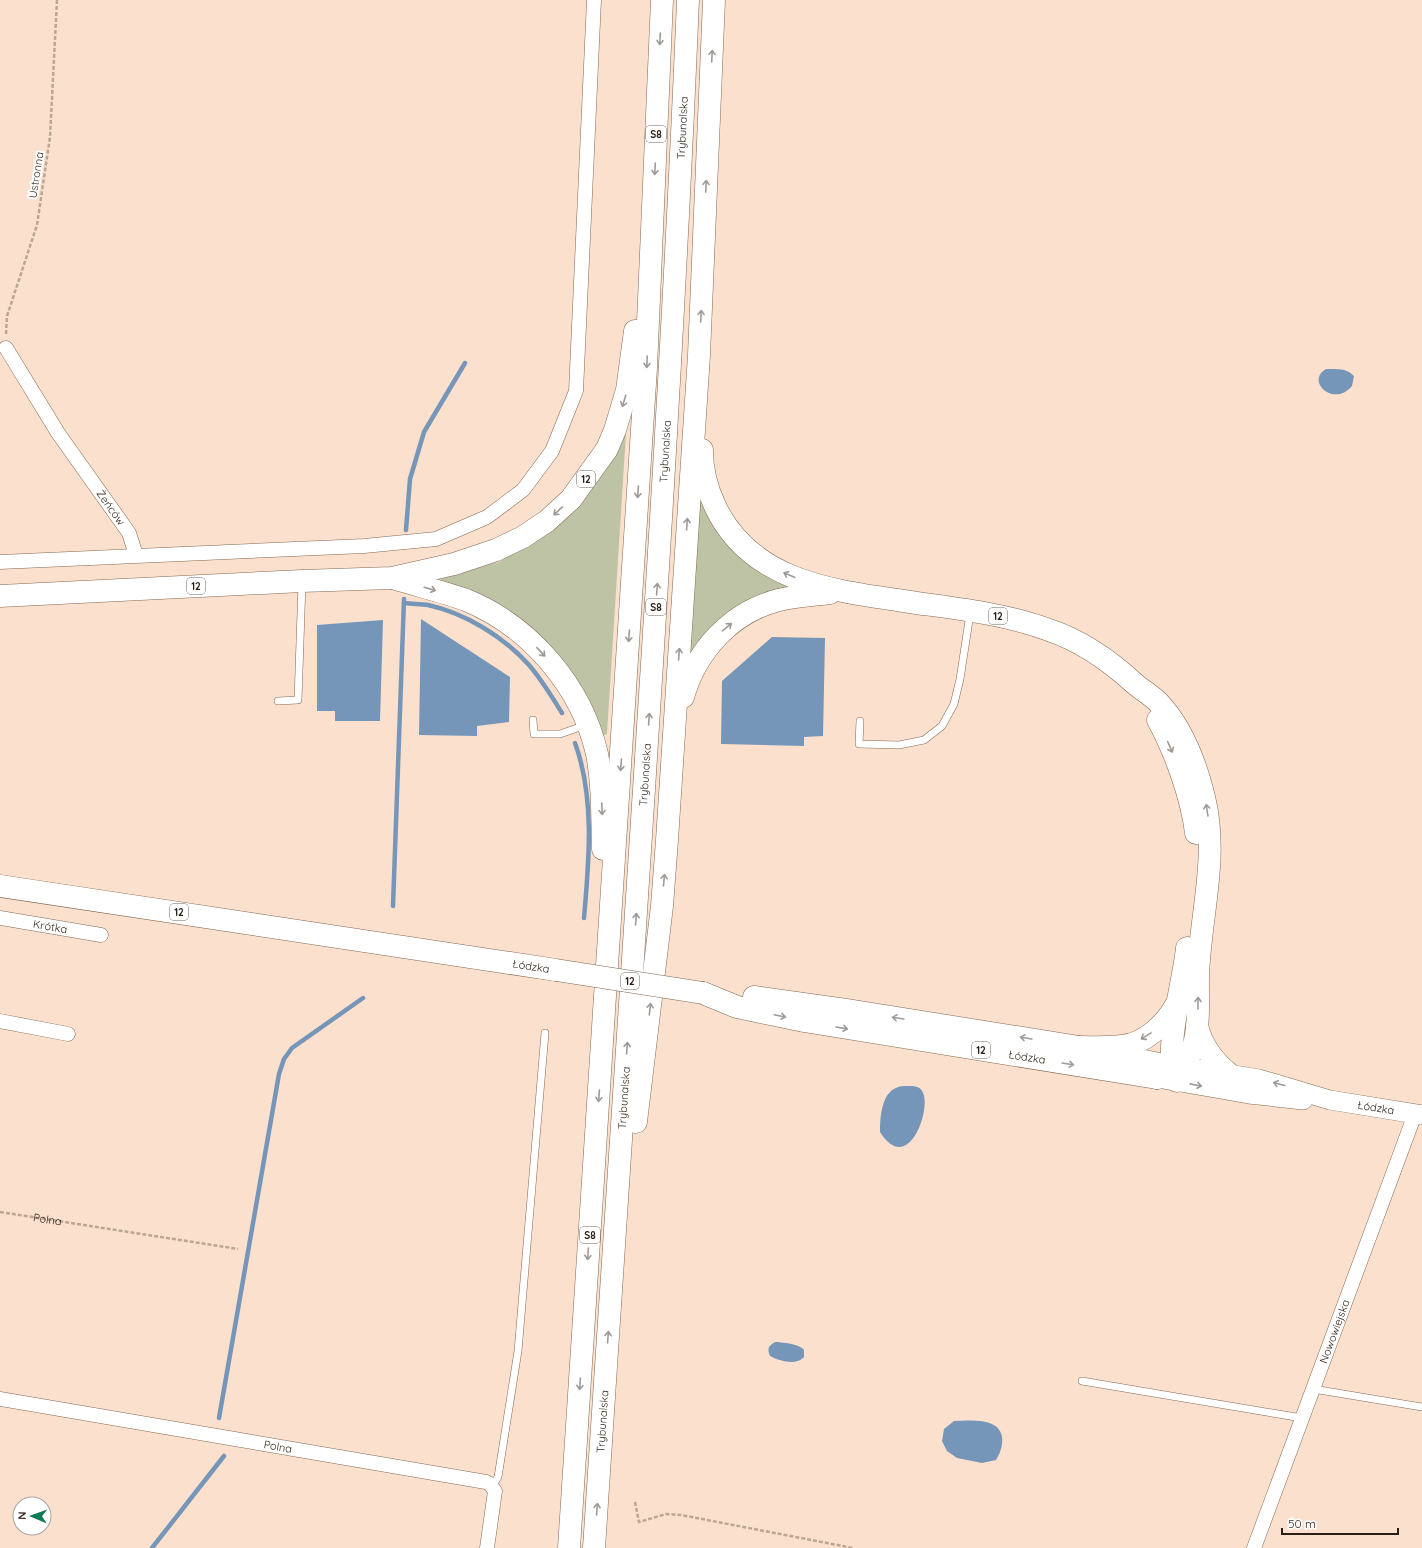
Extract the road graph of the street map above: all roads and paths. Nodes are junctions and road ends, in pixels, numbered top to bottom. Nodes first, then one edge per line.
1 (57, 0) edge
2 (594, 0) edge
3 (662, 0) edge
4 (688, 0) edge
5 (714, 0) edge
6 (650, 267) junction
7 (6, 348) joint
8 (699, 355) junction
9 (136, 556) junction
10 (0, 562) edge
11 (392, 578) junction
12 (302, 581) junction
13 (840, 592) junction
14 (0, 596) edge
15 (970, 612) junction
16 (1140, 688) junction
17 (278, 701) dead end
18 (533, 720) dead end
19 (860, 721) dead end
20 (588, 724) junction
21 (674, 735) junction
22 (0, 886) edge
23 (0, 918) edge
24 (101, 935) dead end
25 (608, 960) junction
26 (703, 993) junction
27 (1179, 996) junction
28 (0, 1021) edge
29 (1197, 1026) junction
30 (545, 1033) dead end
31 (68, 1034) dead end
32 (1078, 1047) junction
33 (1172, 1073) junction
34 (1228, 1073) junction
35 (1330, 1100) junction
36 (1419, 1115) edge
37 (0, 1212) edge
38 (617, 1213) junction
39 (238, 1249) dead end
40 (1082, 1382) dead end
41 (1313, 1389) junction
42 (0, 1399) edge
43 (1422, 1407) edge
44 (1302, 1418) junction
45 (492, 1486) junction
46 (635, 1502) dead end
47 (487, 1548) edge
48 (569, 1548) edge
49 (594, 1548) edge
50 (853, 1548) edge
51 (1254, 1548) edge

1 - 7 path, Ustronna
2 - 9 street
3 -> 6 main road, S8
38 -> 4 main road, Trybunalska / S8
8 -> 5 main road
6 -> 11 main road, 12
6 -> 25 main road, S8
7 - 9 street, Żeńców
13 -> 8 main road, 12
21 -> 8 main road
9 - 10 street
11 - 12 main road, 12
11 -> 20 main road
12 - 14 main road, 12
12 - 17 lane
13 - 15 main road, 12
21 -> 13 main road
15 - 16 main road, 12
15 - 19 lane
16 -> 27 main road, 12
29 -> 16 main road, 12
18 - 20 lane
20 -> 25 main road
38 -> 21 main road
22 - 26 main road, Łódzka / 12, bridge
23 - 24 street, Krótka
25 -> 48 main road, S8
32 -> 26 main road, Łódzka / 12
26 -> 33 main road, Łódzka / 12
27 -> 32 main road, 12
27 - 33 main road
28 - 31 street
29 - 33 main road, 12
29 - 34 main road
30 - 45 lane
32 - 33 main road, Łódzka / 12
33 - 34 main road, Łódzka
33 -> 35 main road, Łódzka
35 -> 34 main road, Łódzka
35 - 36 main road, Łódzka
36 - 41 street, Nowowiejska
37 - 39 path, Polna
49 -> 38 main road, Trybunalska / S8
40 - 44 lane
41 - 43 lane
41 - 44 street, Nowowiejska
42 - 45 street, Polna
44 - 51 street, Nowowiejska
45 - 47 street
46 - 50 path

